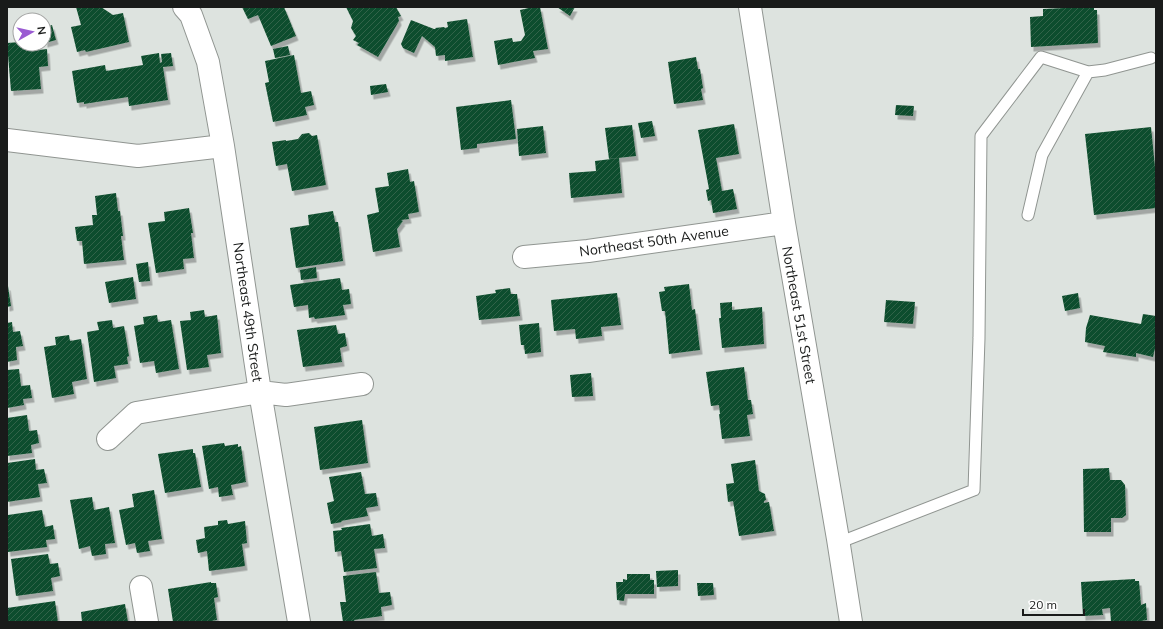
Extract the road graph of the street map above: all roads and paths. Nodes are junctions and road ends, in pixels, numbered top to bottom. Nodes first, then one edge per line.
1 (184, 7) edge
2 (750, 7) edge
3 (1151, 58) dead end
4 (1088, 72) junction
5 (7, 140) edge
6 (223, 146) junction
7 (1028, 215) dead end
8 (784, 223) junction
9 (524, 258) dead end
10 (362, 384) dead end
11 (260, 392) junction
12 (108, 439) dead end
13 (838, 543) junction
14 (141, 587) dead end
15 (147, 622) edge
16 (299, 622) edge
17 (851, 622) edge

1 - 6 street, Northeast 49th Street
2 - 8 street, Northeast 51st Street
3 - 4 lane
4 - 7 lane
4 - 13 lane
5 - 6 street
6 - 11 street, Northeast 49th Street
8 - 9 street, Northeast 50th Avenue
8 - 13 street, Northeast 51st Street
10 - 11 street
11 - 12 street
11 - 16 street, Northeast 49th Street
13 - 17 street, Northeast 51st Street
14 - 15 street

